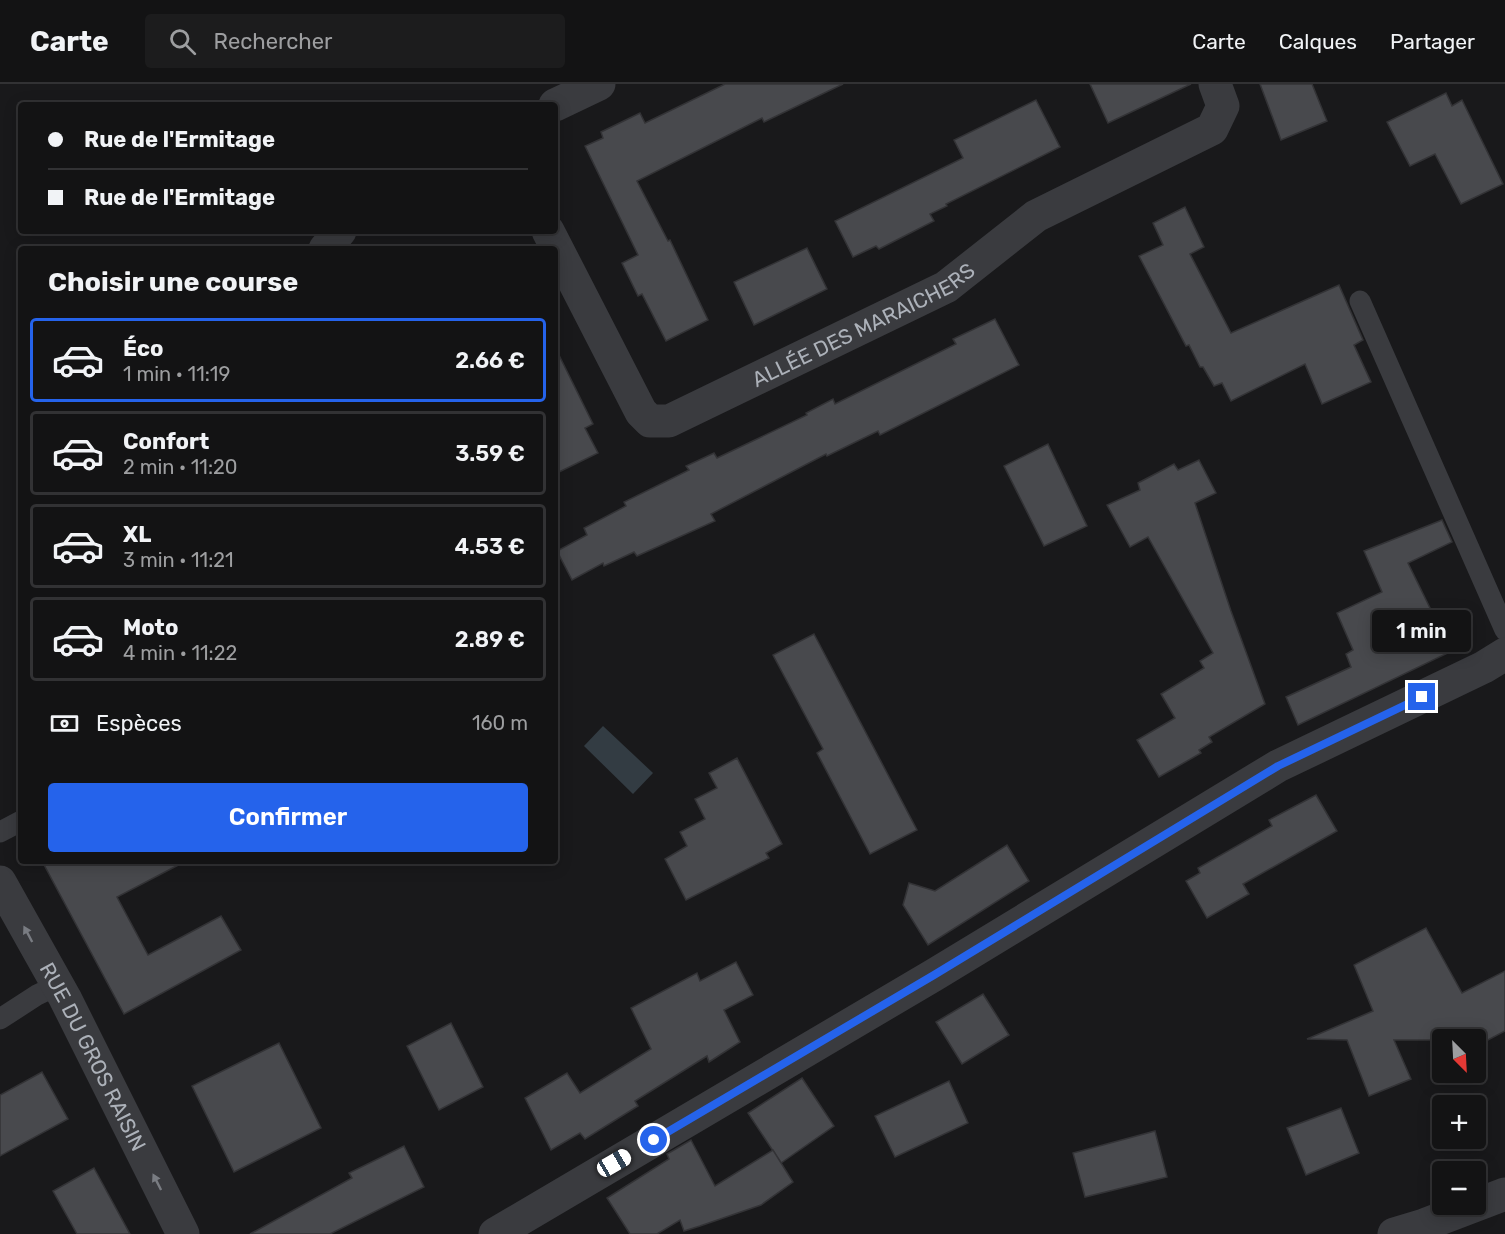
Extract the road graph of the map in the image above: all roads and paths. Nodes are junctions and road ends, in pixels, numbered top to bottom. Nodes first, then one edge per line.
1 (599, 84) edge
2 (1215, 84) edge
3 (558, 104) edge
4 (338, 234) edge
5 (328, 246) edge
6 (558, 250) edge
7 (1360, 301) dead end
8 (1505, 630) edge
9 (1505, 654) edge
10 (18, 823) edge
11 (0, 832) edge
12 (0, 882) edge
13 (58, 985) junction
14 (0, 1018) edge
15 (1505, 1194) edge
16 (183, 1234) edge
17 (495, 1234) edge
18 (1394, 1234) edge

1 - 3 street
2 - 6 street, ALLÉE DES MARAICHERS
4 - 5 street
7 - 8 lane
9 - 17 street
10 - 11 lane
13 -> 12 street, RUE DU GROS RAISIN
13 - 14 lane
16 -> 13 street, RUE DU GROS RAISIN
15 - 18 street

